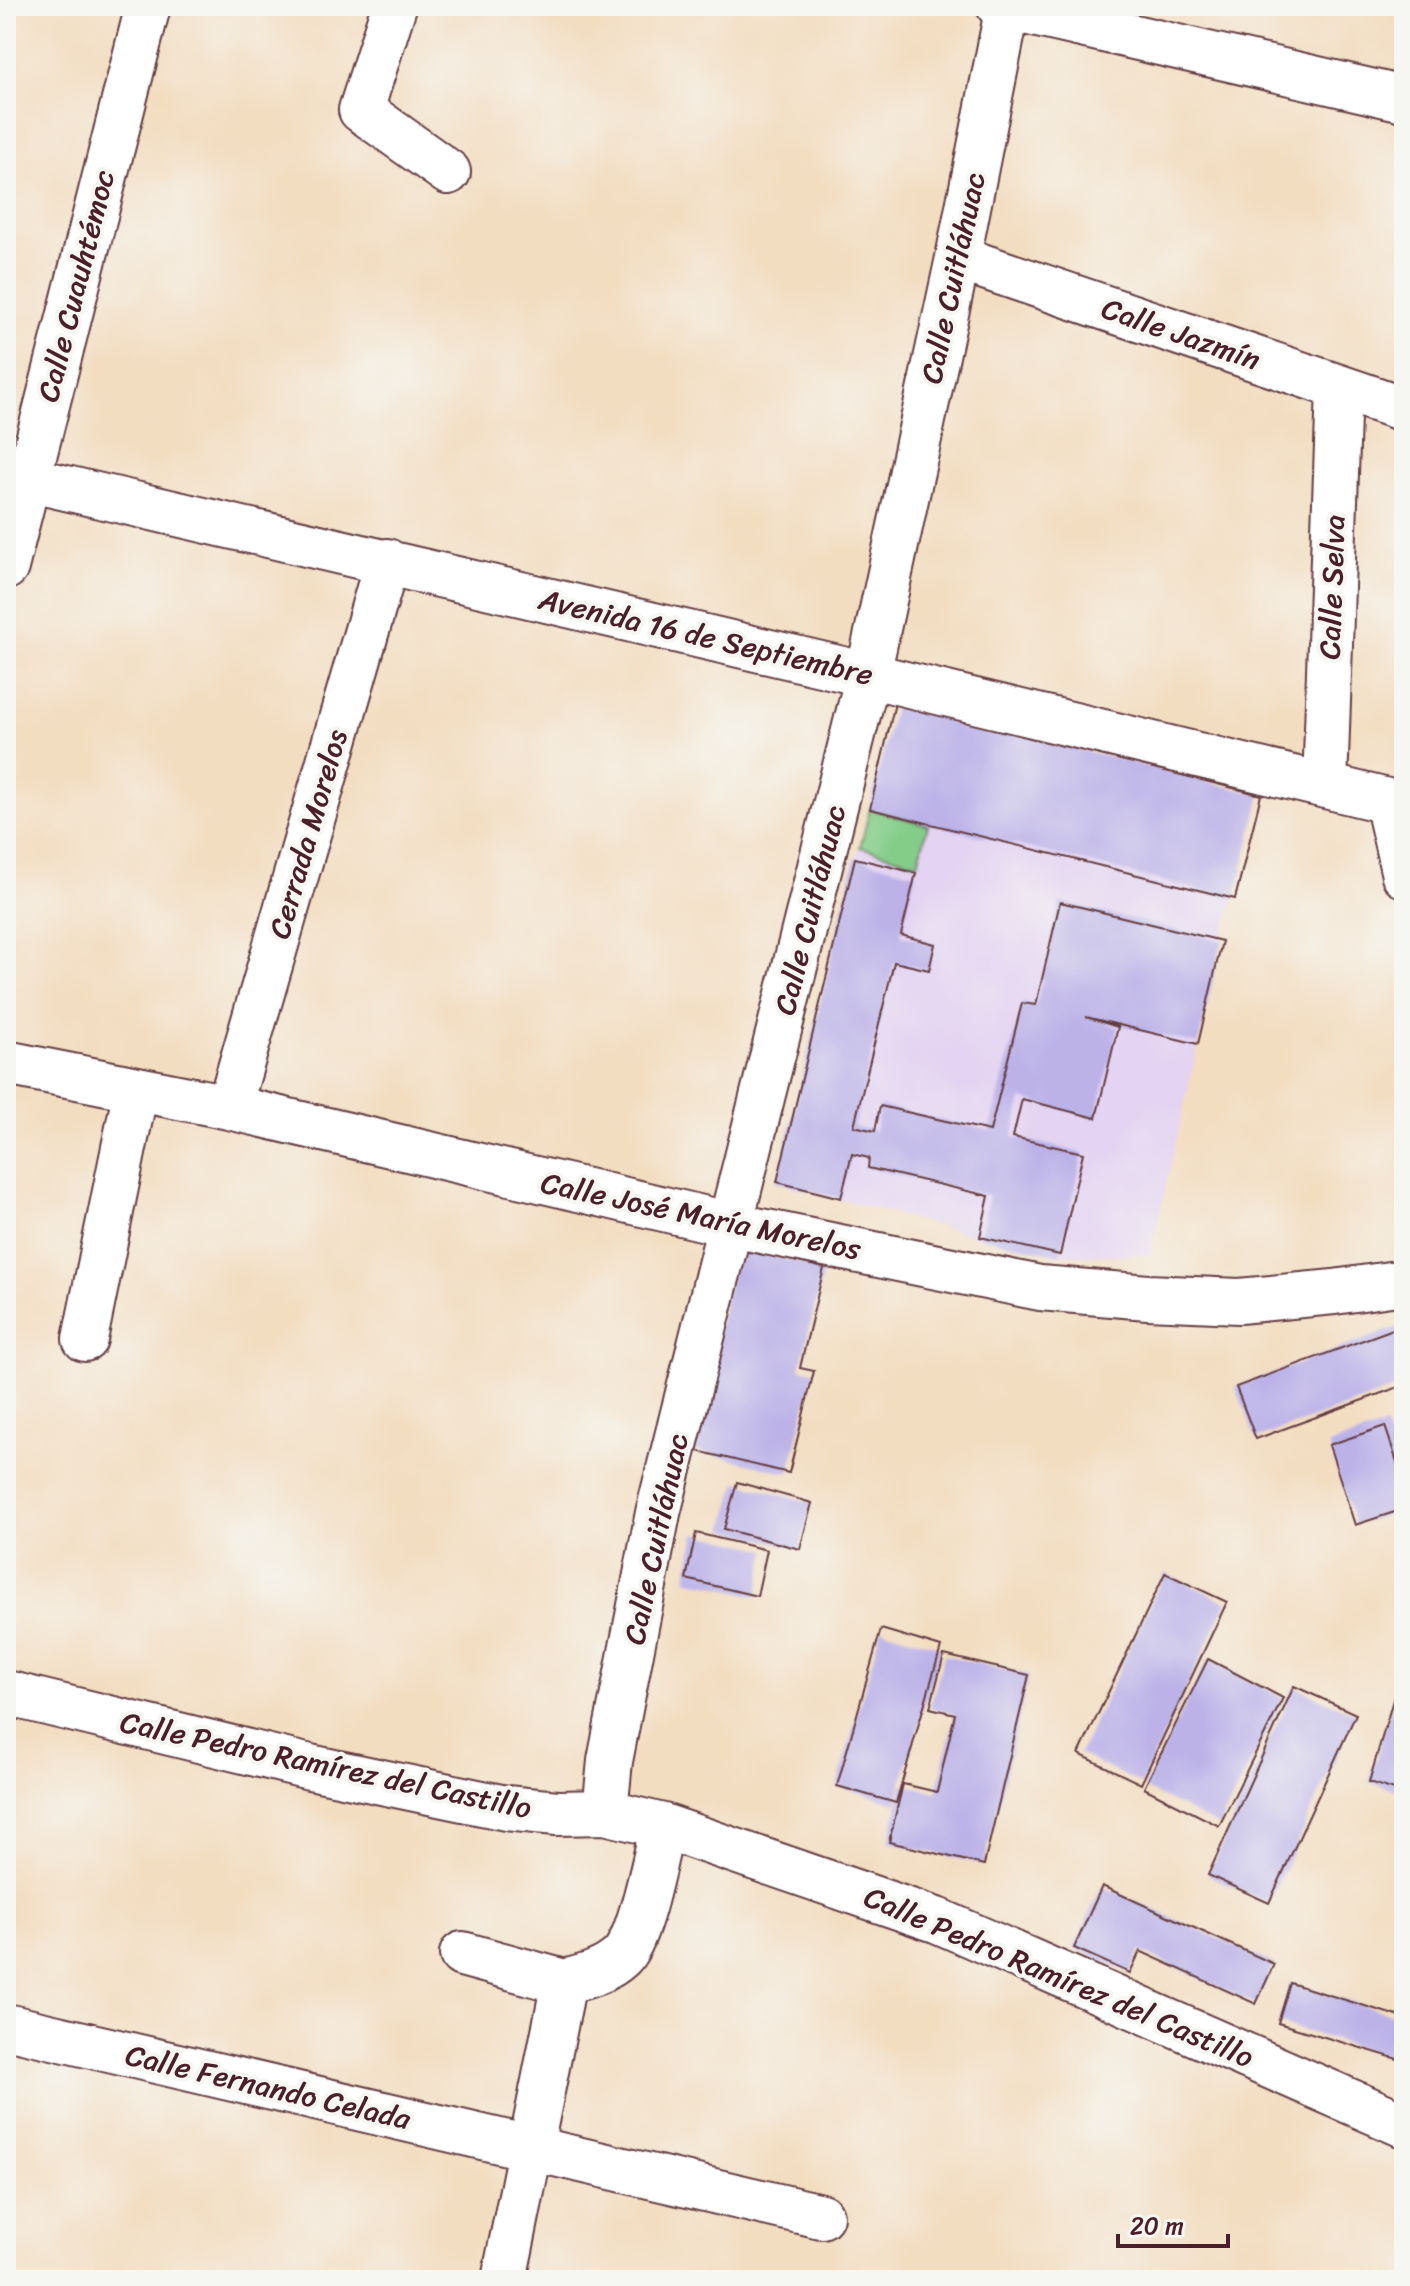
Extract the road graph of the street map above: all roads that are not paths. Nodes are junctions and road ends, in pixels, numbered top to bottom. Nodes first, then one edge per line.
1 (148, 6) edge
2 (394, 6) edge
3 (1005, 7) edge
4 (1404, 99) edge
5 (448, 172) dead end
6 (958, 258) junction
7 (1339, 388) junction
8 (1404, 409) edge
9 (16, 477) edge
10 (387, 561) junction
11 (6, 567) edge
12 (868, 675) junction
13 (1325, 786) junction
14 (1396, 803) edge
15 (1404, 875) edge
16 (6, 1063) edge
17 (136, 1089) junction
18 (229, 1107) junction
19 (732, 1225) junction
20 (1404, 1282) edge
21 (85, 1339) dead end
22 (8, 1703) edge
23 (605, 1812) junction
24 (663, 1826) junction
25 (462, 1954) dead end
26 (564, 1982) junction
27 (6, 2026) edge
28 (1404, 2125) edge
29 (530, 2147) junction
30 (821, 2216) dead end
31 (504, 2280) edge

1 - 9 street, Calle Cuauhtémoc
2 - 5 street
3 - 4 street
3 - 6 street, Calle Cuitláhuac
6 - 7 street, Calle Jazmín
6 - 12 street, Calle Cuitláhuac
7 - 8 street, Calle Jazmín
7 - 13 street, Calle Selva
9 - 10 street, Avenida 16 de Septiembre
9 - 11 street, Calle Cuauhtémoc
10 - 12 street, Avenida 16 de Septiembre
10 - 18 street, Cerrada Morelos
12 - 13 street, Avenida 16 de Septiembre
12 - 19 street, Calle Cuitláhuac
13 - 14 street, Avenida 16 de Septiembre
14 - 15 street
16 - 17 street, Calle José María Morelos
17 - 18 street, Calle José María Morelos
17 - 21 street
18 - 19 street, Calle José María Morelos
19 - 20 street, Calle José María Morelos
19 - 23 street, Calle Cuitláhuac
22 - 23 street, Calle Pedro Ramírez del Castillo
23 - 24 street, Calle Pedro Ramírez del Castillo
24 - 26 street
24 - 28 street, Calle Pedro Ramírez del Castillo
25 - 26 street
26 - 29 street
27 - 29 street, Calle Fernando Celada
29 - 30 street, Calle Fernando Celada
29 - 31 street

